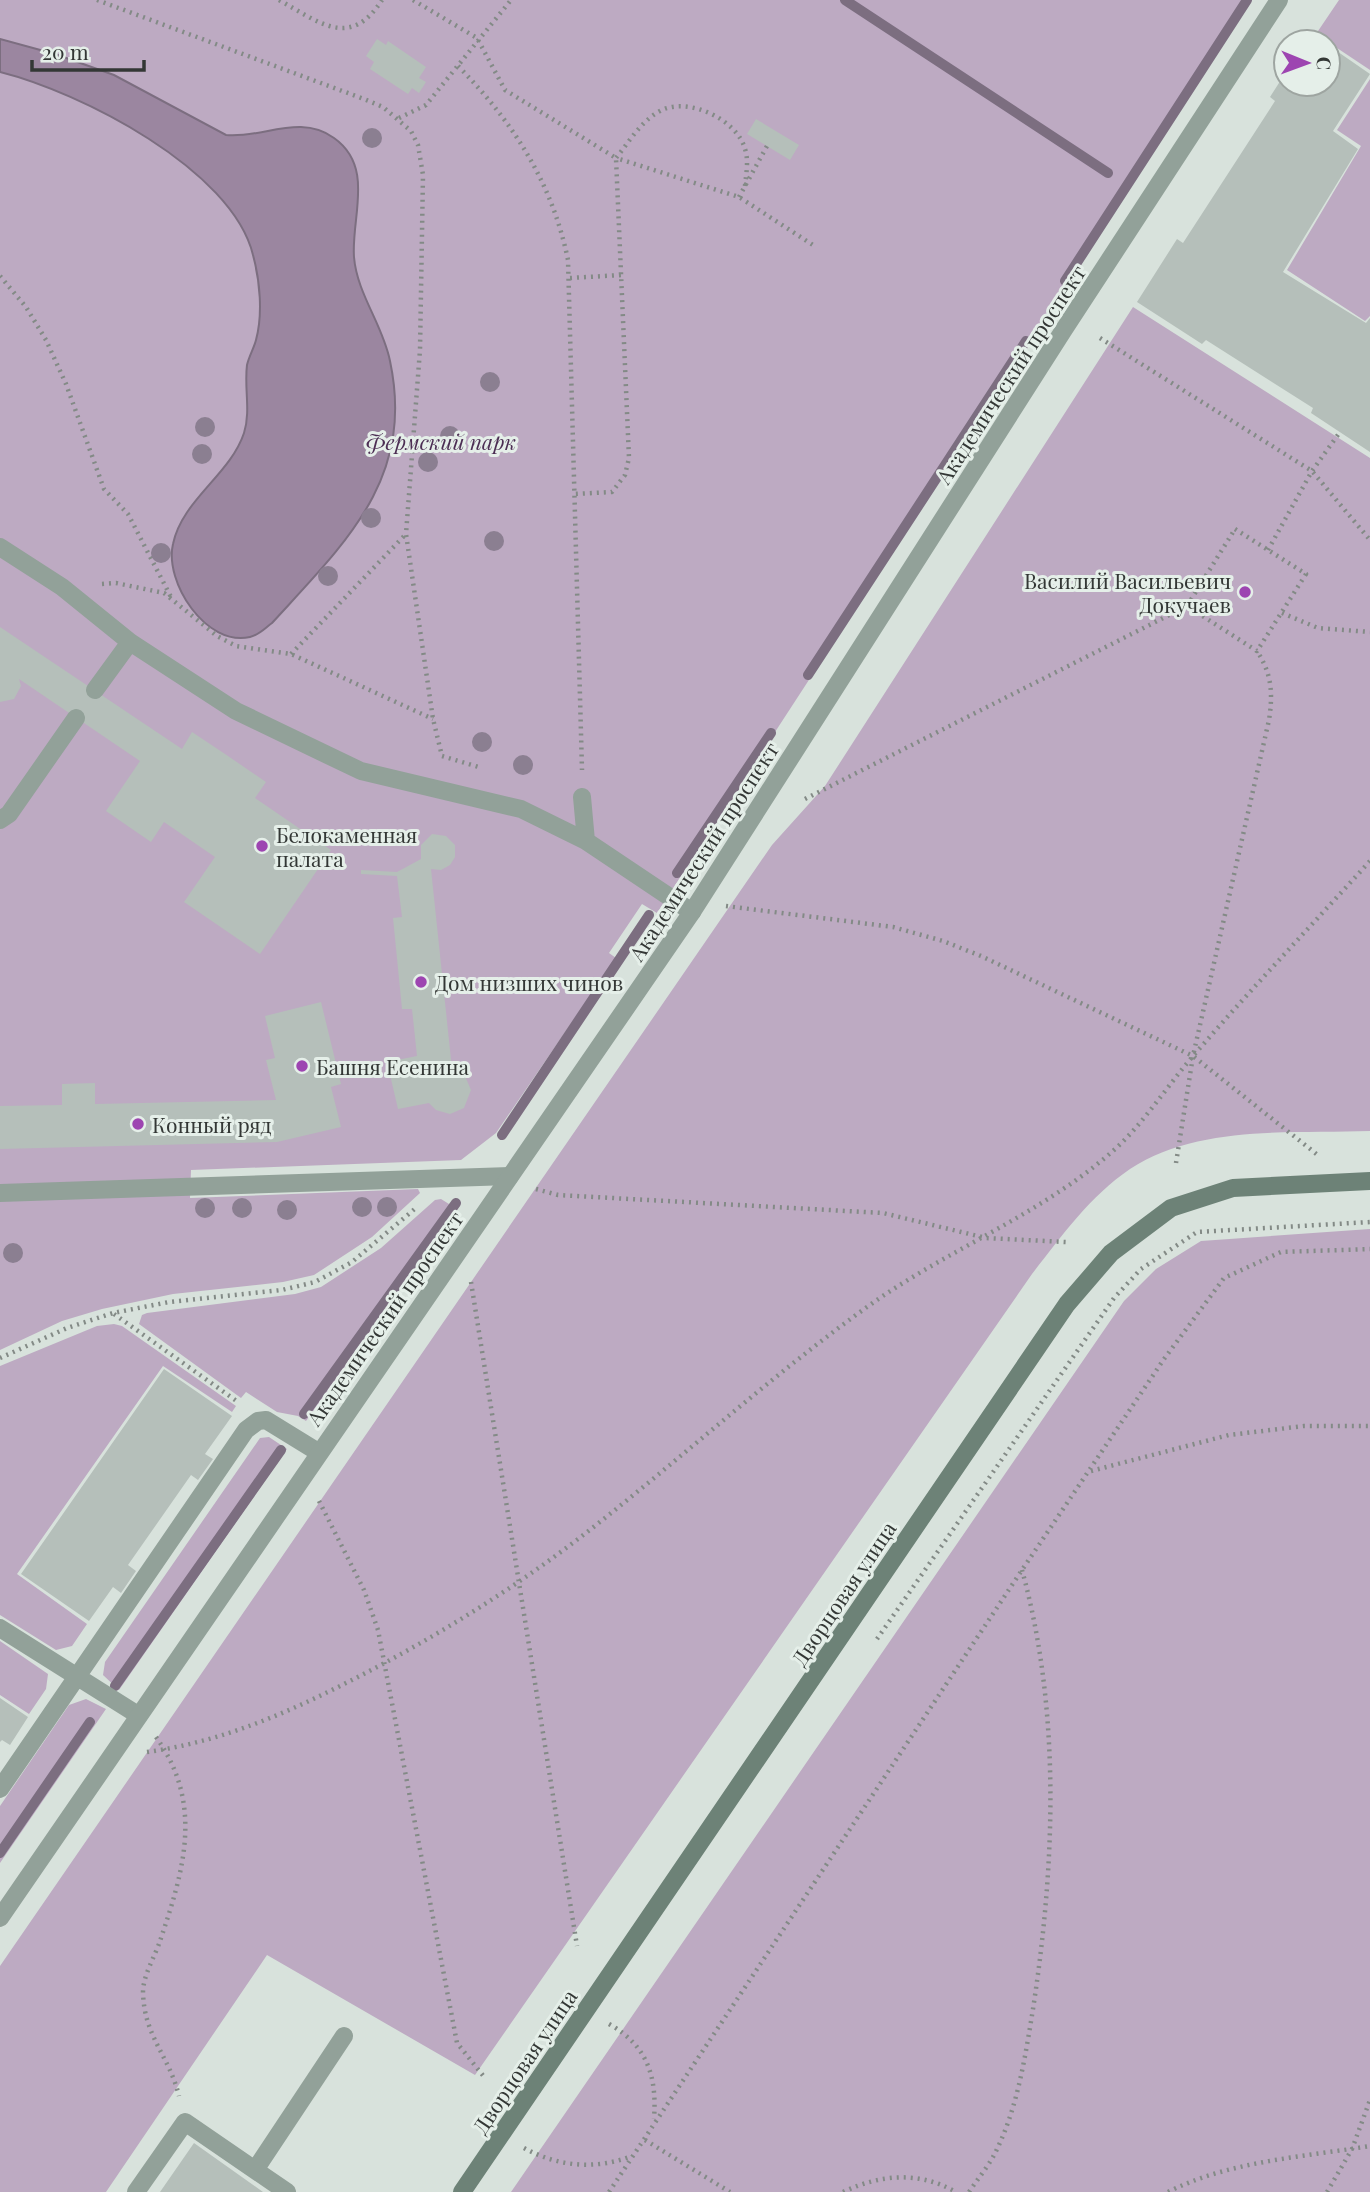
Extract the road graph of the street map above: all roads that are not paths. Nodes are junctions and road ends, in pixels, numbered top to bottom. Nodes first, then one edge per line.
1 (1279, 0) edge
2 (0, 547) edge
3 (130, 642) junction
4 (95, 690) dead end
5 (76, 718) dead end
6 (582, 797) road end
7 (0, 820) edge
8 (586, 841) junction
9 (692, 912) junction
10 (510, 1175) junction
11 (1370, 1181) edge
12 (0, 1193) edge
13 (318, 1452) junction
14 (0, 1628) edge
15 (78, 1677) junction
16 (138, 1715) junction
17 (0, 1789) edge
18 (0, 1918) edge
19 (344, 2036) dead end
20 (255, 2170) junction
21 (136, 2192) edge
22 (287, 2192) edge
23 (462, 2192) edge

1 - 9 street, Академический проспект
2 - 3 street
3 - 4 street
3 - 8 street
5 - 7 street
6 - 8 street
8 - 9 street
9 - 10 street, Академический проспект
10 - 12 street
10 - 13 street, Академический проспект
11 - 23 main road, Дворцовая улица
13 - 15 street
13 - 16 street, Академический проспект
14 - 15 street
15 - 16 street
15 - 17 street
16 - 18 street, Академический проспект
19 - 20 street
20 - 21 street
20 - 22 street

